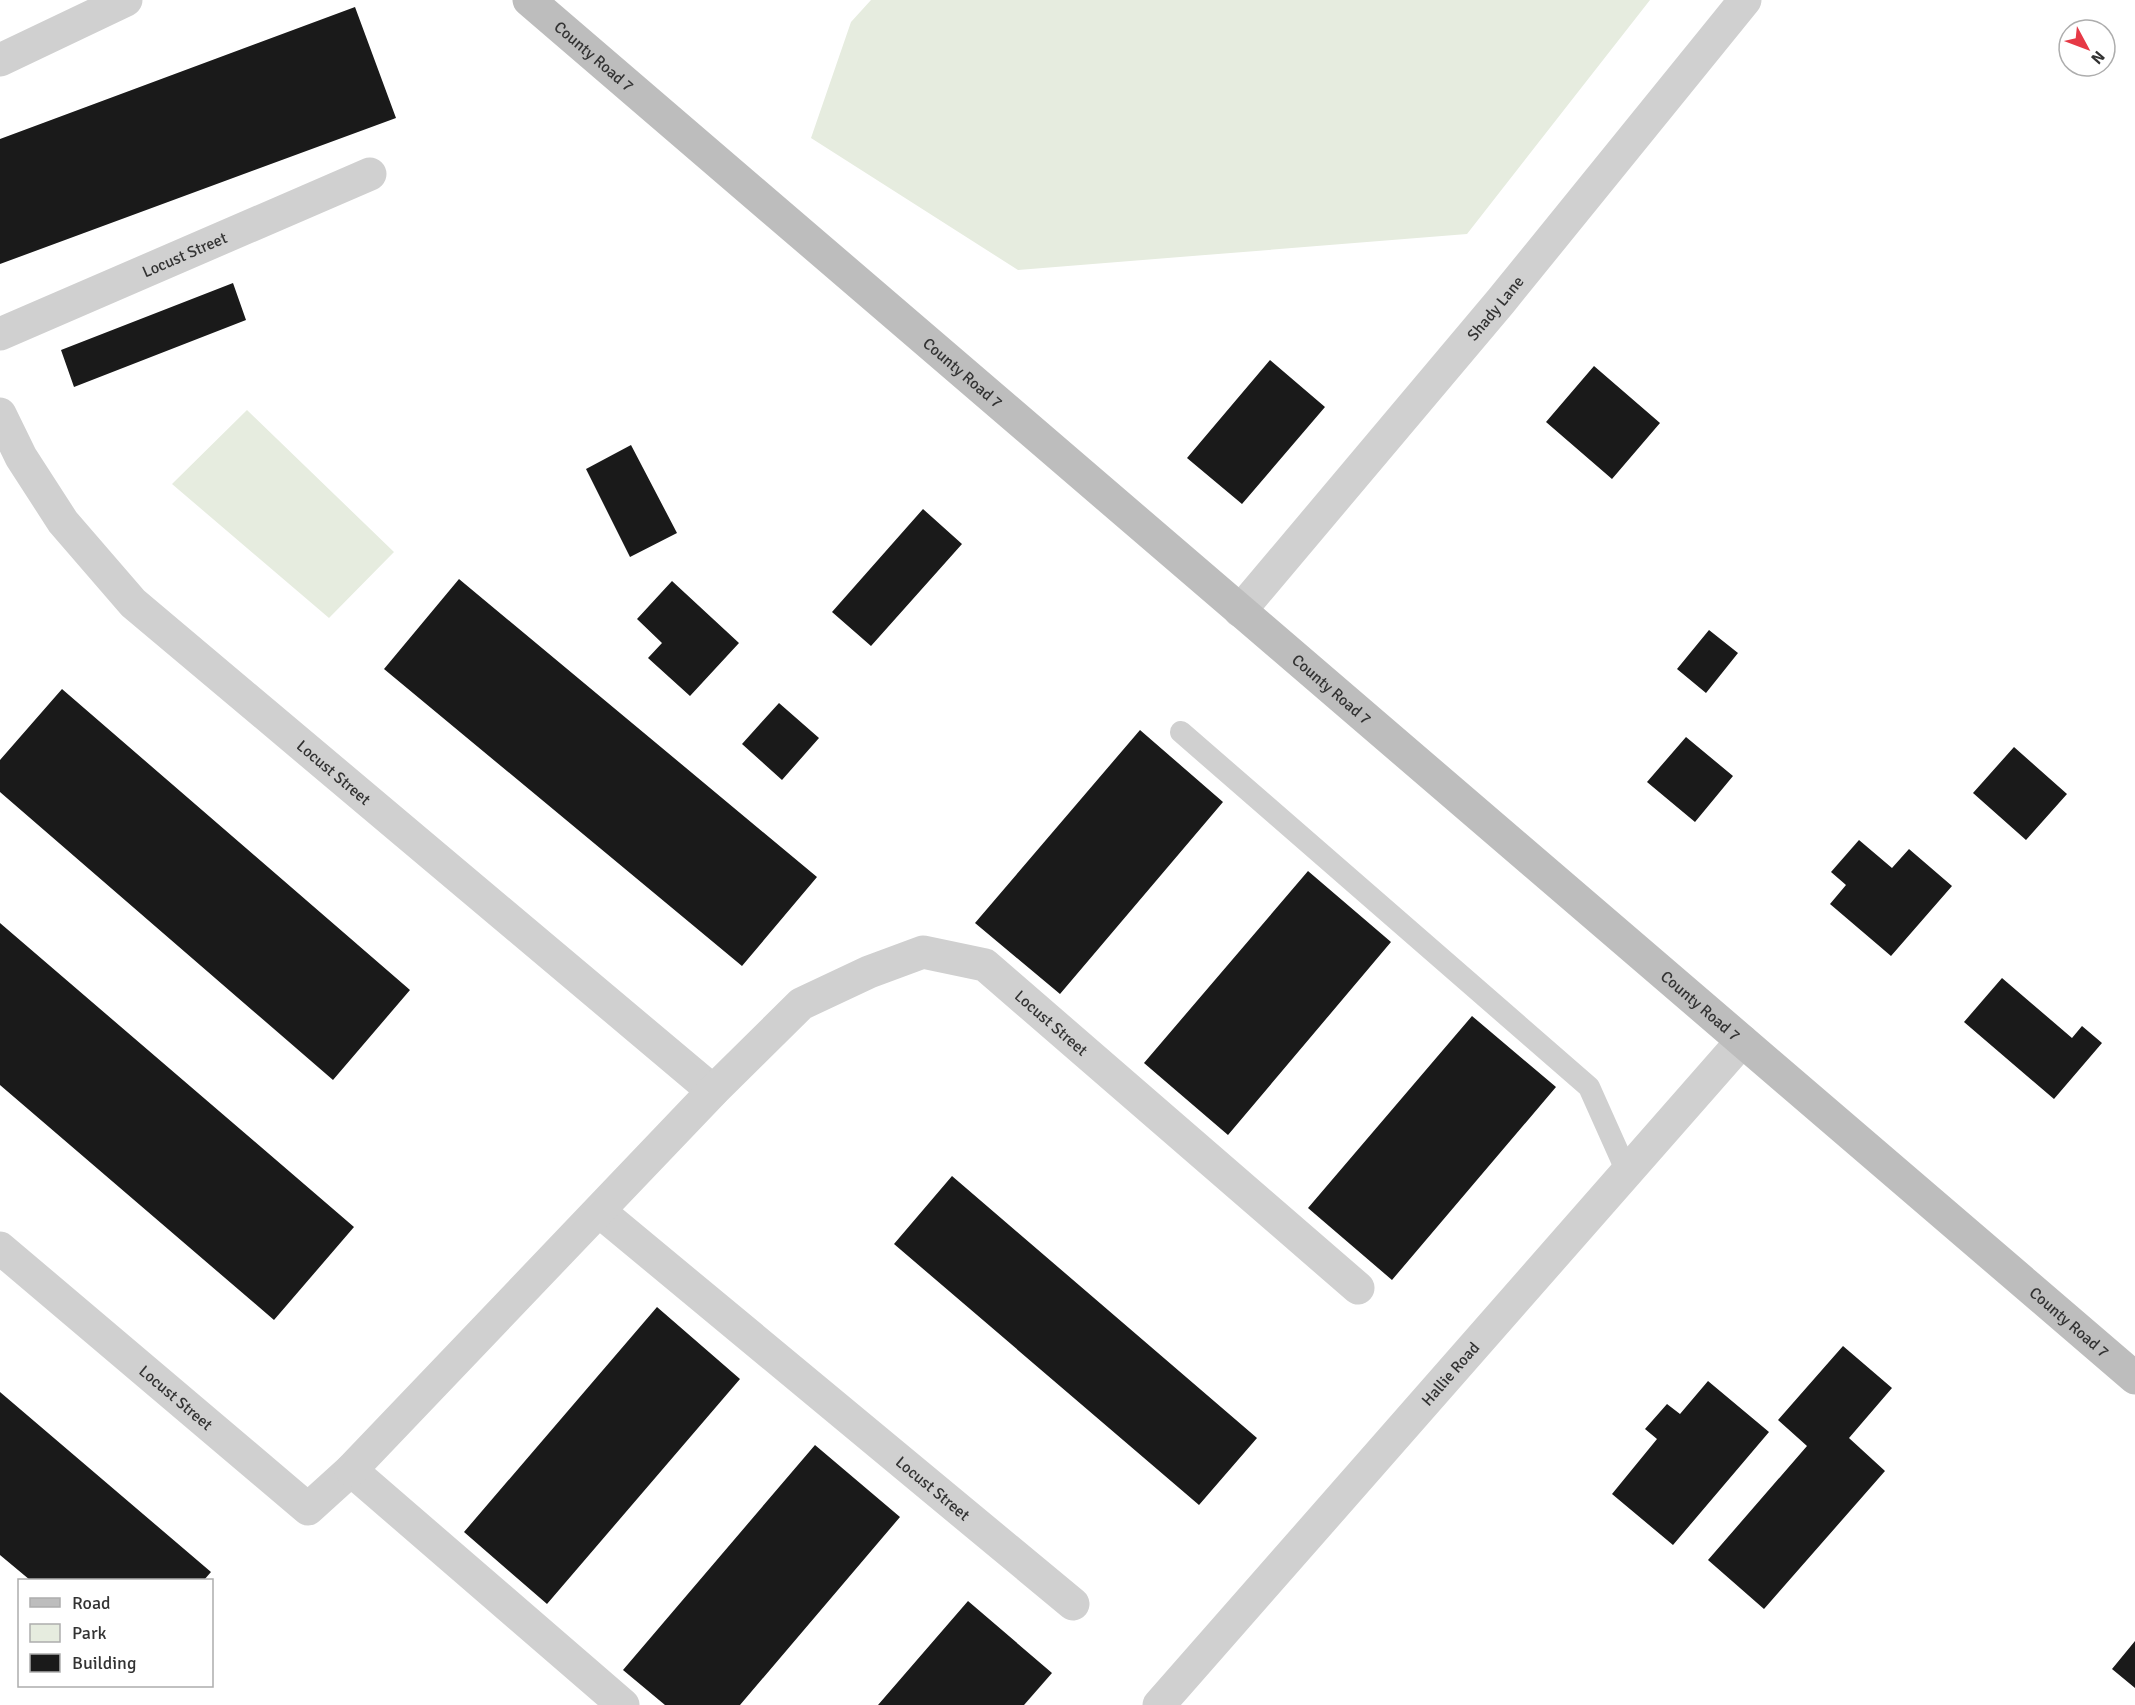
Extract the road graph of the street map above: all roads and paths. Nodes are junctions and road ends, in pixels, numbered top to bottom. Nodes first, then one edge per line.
1 (126, 0) edge
2 (529, 0) edge
3 (1745, 0) edge
4 (0, 60) edge
5 (370, 174) dead end
6 (0, 334) edge
7 (0, 414) edge
8 (1240, 611) junction
9 (1181, 732) dead end
10 (1742, 1041) junction
11 (713, 1091) junction
12 (1627, 1172) junction
13 (599, 1211) junction
14 (0, 1248) edge
15 (1358, 1288) dead end
16 (2135, 1378) edge
17 (351, 1470) junction
18 (1073, 1604) dead end
19 (623, 1705) edge
20 (1159, 1705) edge

1 - 4 street
2 - 8 street, County Road 7
3 - 8 street, Shady Lane
5 - 6 street, Locust Street
7 - 11 street, Locust Street
8 - 10 street, County Road 7
9 - 12 lane
10 - 12 street, Hallie Road
10 - 16 street, County Road 7
11 - 13 street, Locust Street
11 - 15 street, Locust Street
12 - 20 street, Hallie Road
13 - 17 street, Locust Street
13 - 18 street, Locust Street
14 - 17 street, Locust Street
17 - 19 street

